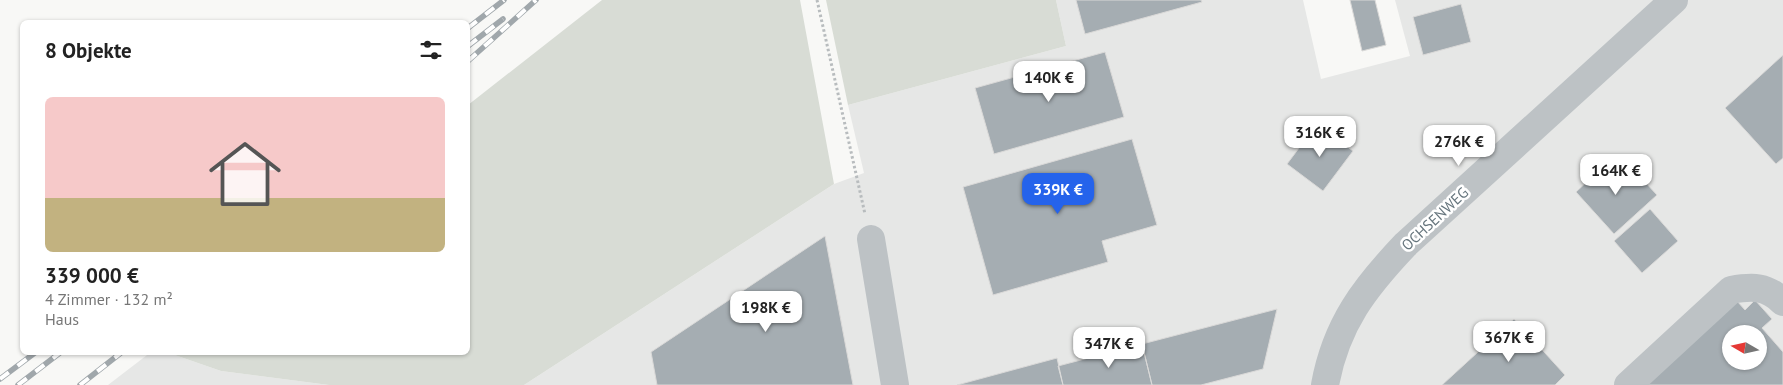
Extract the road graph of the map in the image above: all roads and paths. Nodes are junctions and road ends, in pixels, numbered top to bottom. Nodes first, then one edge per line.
1 (817, 0) edge
2 (1674, 0) edge
3 (871, 239) joint
4 (1780, 291) edge
5 (895, 385) edge
6 (1325, 385) edge
7 (1628, 385) edge

1 - 3 path
2 - 6 street, OCHSENWEG
3 - 5 street
4 - 7 street

